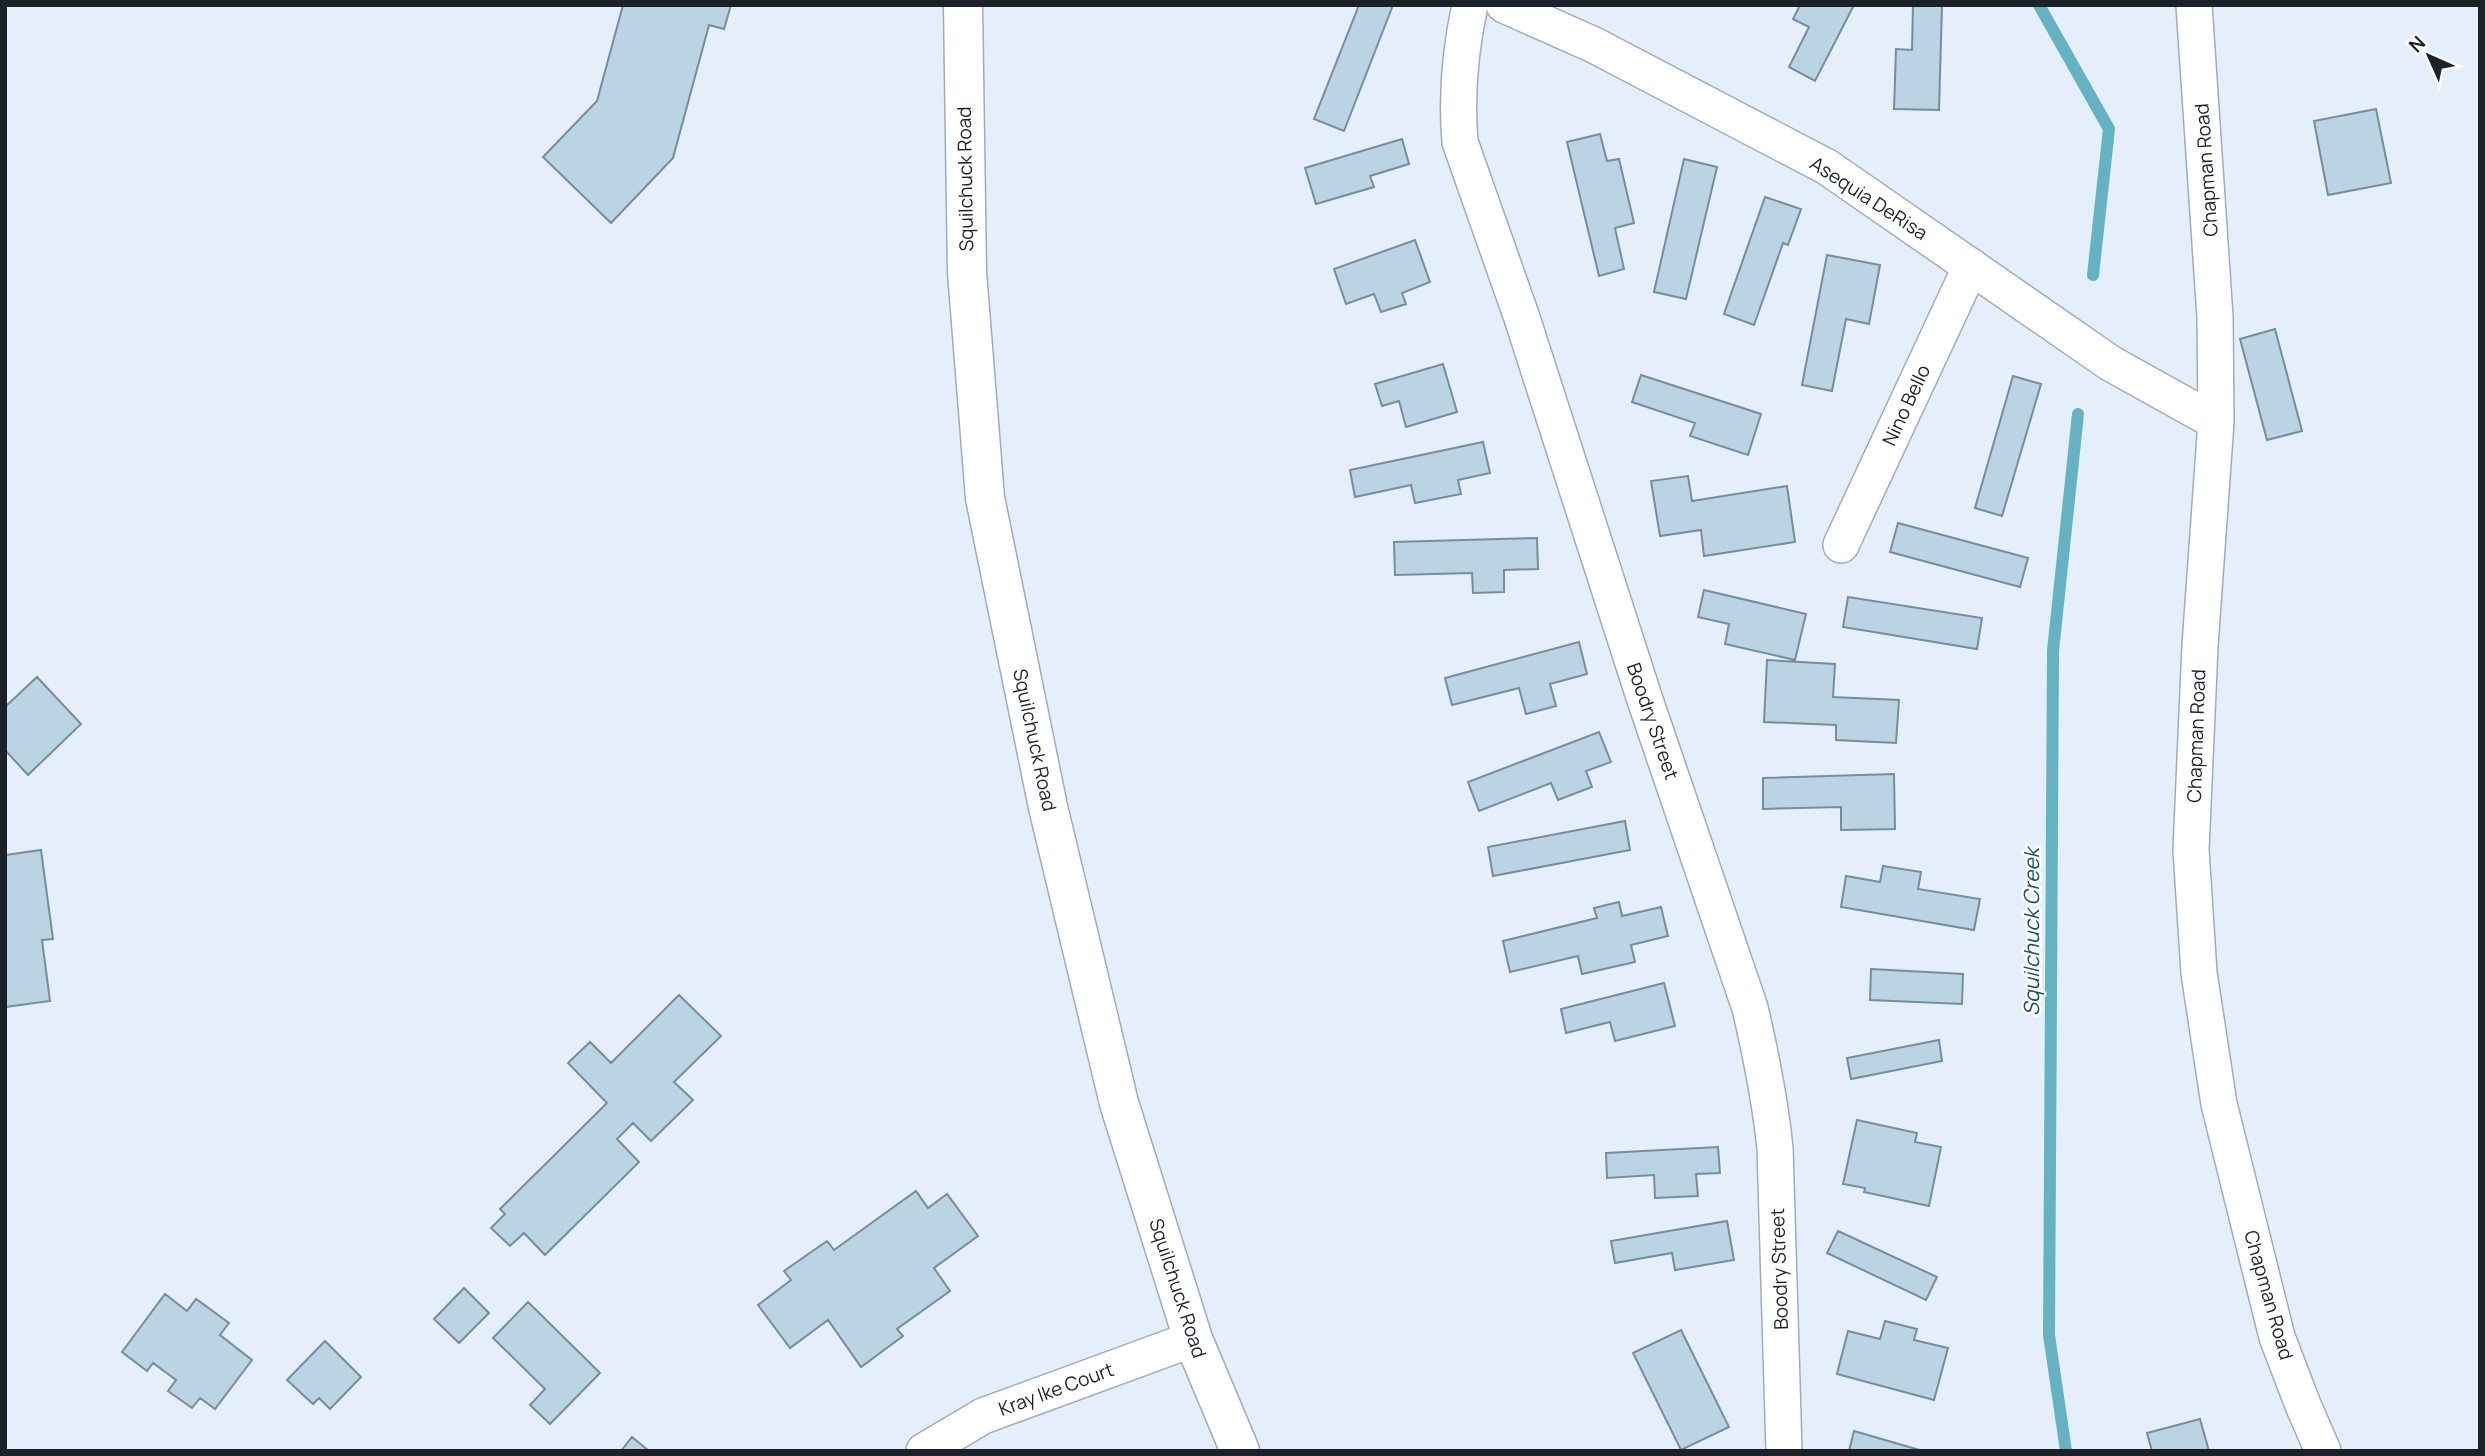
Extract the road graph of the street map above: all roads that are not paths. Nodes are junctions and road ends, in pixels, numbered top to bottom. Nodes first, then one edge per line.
1 (963, 5) edge
2 (1470, 5) edge
3 (1504, 5) edge
4 (2194, 5) edge
5 (1971, 266) junction
6 (2216, 422) junction
7 (1842, 545) dead end
8 (1193, 1339) junction
9 (924, 1451) edge
10 (1240, 1451) edge
11 (1784, 1451) edge
12 (2323, 1451) edge

1 - 8 main road, Squilchuck Road
2 - 11 street, Boodry Street
3 - 5 street, Asequia DeRisa
4 - 6 street, Chapman Road
5 - 6 street, Asequia DeRisa
5 - 7 street, Nino Bello
6 - 12 street, Chapman Road
8 - 9 street, Kray Ike Court
8 - 10 main road, Squilchuck Road

